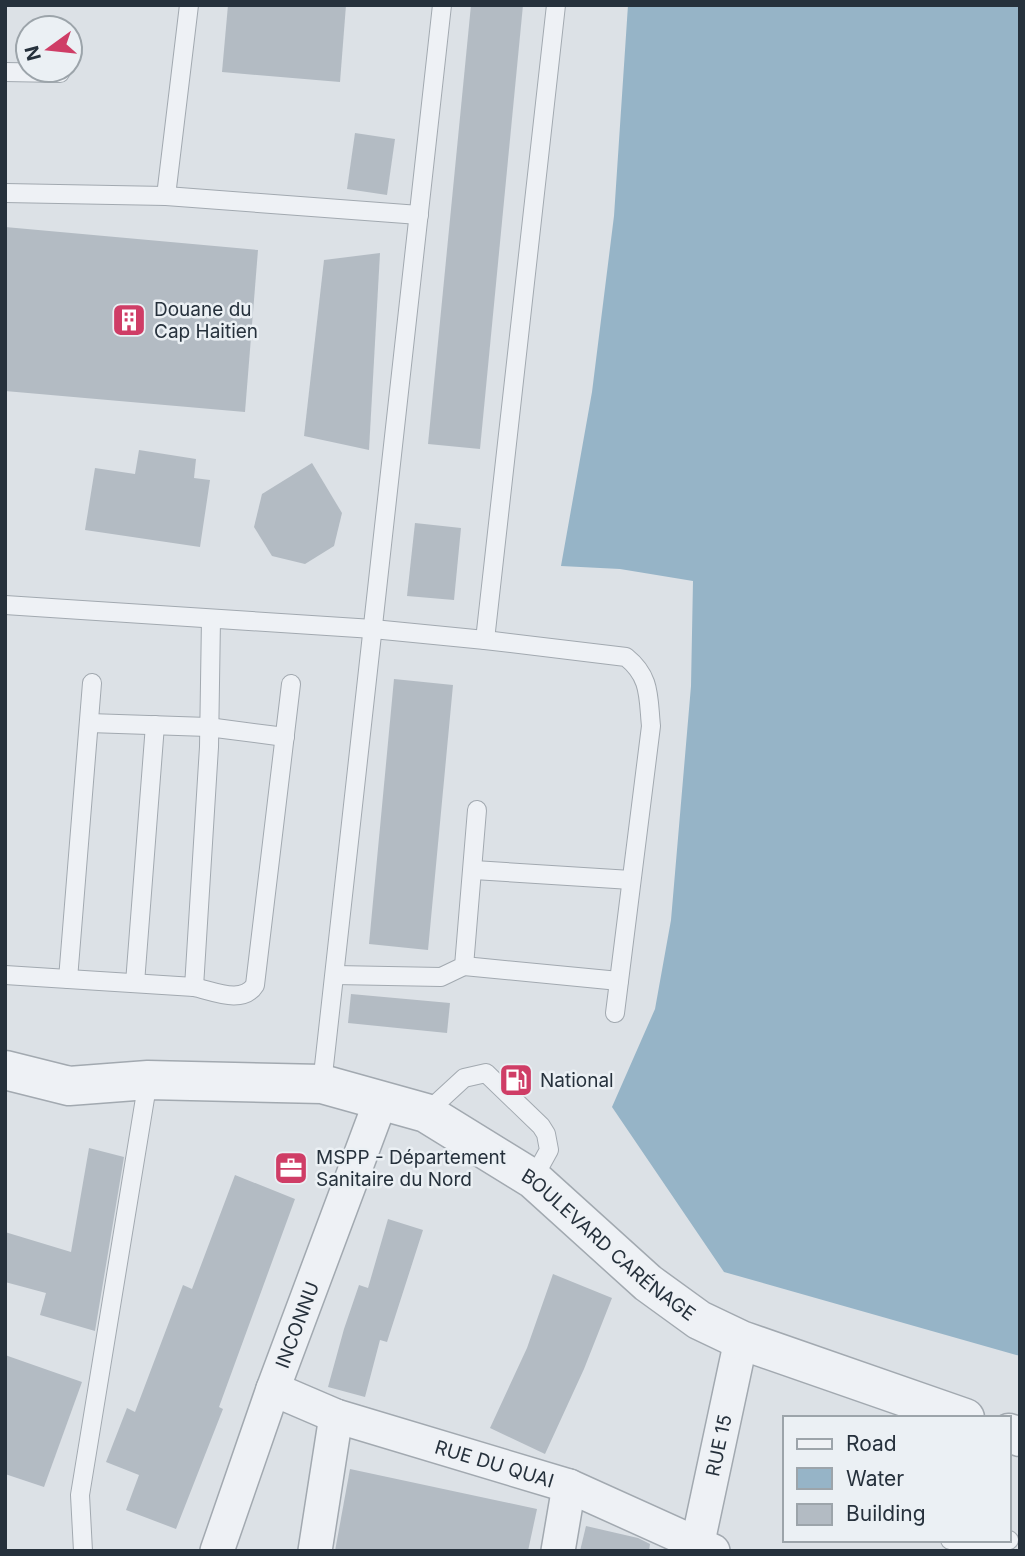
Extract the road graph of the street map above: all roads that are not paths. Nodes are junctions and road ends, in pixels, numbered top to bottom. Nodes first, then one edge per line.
1 (190, 5) edge
2 (442, 5) edge
3 (556, 5) edge
4 (5, 193) edge
5 (166, 196) junction
6 (419, 215) junction
7 (5, 605) edge
8 (211, 618) junction
9 (373, 629) junction
10 (485, 640) junction
11 (92, 683) dead end
12 (291, 684) dead end
13 (89, 723) junction
14 (155, 725) junction
15 (208, 727) junction
16 (285, 737) junction
17 (477, 810) dead end
18 (474, 870) junction
19 (631, 880) junction
20 (464, 966) junction
21 (5, 975) edge
22 (335, 975) junction
23 (68, 979) junction
24 (619, 981) junction
25 (135, 983) junction
26 (194, 987) junction
27 (615, 1013) dead end
28 (5, 1070) edge
29 (148, 1080) junction
30 (322, 1084) junction
31 (382, 1100) junction
32 (426, 1113) junction
33 (533, 1178) junction
34 (741, 1340) junction
35 (273, 1389) junction
36 (336, 1416) junction
37 (959, 1416) edge
38 (569, 1486) junction
39 (977, 1542) edge
40 (996, 1542) edge
41 (702, 1549) edge
42 (83, 1551) edge
43 (217, 1551) edge
44 (315, 1551) edge
45 (558, 1551) edge

1 - 5 lane
2 - 6 lane
3 - 10 lane
4 - 5 lane
5 - 6 lane
6 - 9 lane
7 - 8 lane
8 - 9 lane
8 - 15 lane
9 - 10 lane
9 - 22 lane
10 - 19 lane
11 - 13 lane
12 - 16 lane
13 - 14 lane
13 - 23 lane
14 - 15 lane
14 - 25 lane
15 - 16 lane
15 - 26 lane
16 - 26 lane
17 - 18 lane
18 - 19 lane
18 - 20 lane
19 - 24 lane
20 - 22 lane
20 - 24 lane
21 - 23 lane
22 - 30 lane
23 - 25 lane
24 - 27 lane
25 - 26 lane
28 - 29 street, BOULEVARD CARÉNAGE
29 - 30 street, BOULEVARD CARÉNAGE
29 - 42 lane
30 - 31 street, BOULEVARD CARÉNAGE
31 - 32 street, BOULEVARD CARÉNAGE
31 - 35 street, INCONNU
32 - 33 street, BOULEVARD CARÉNAGE
32 - 33 lane
33 - 34 street, BOULEVARD CARÉNAGE
34 - 37 street, BOULEVARD CARÉNAGE
34 - 41 street, RUE 15
35 - 36 street, RUE DU QUAI
35 - 43 street, INCONNU
36 - 38 street, RUE DU QUAI
36 - 44 street
38 - 41 street, RUE DU QUAI
38 - 45 street
39 - 40 lane

